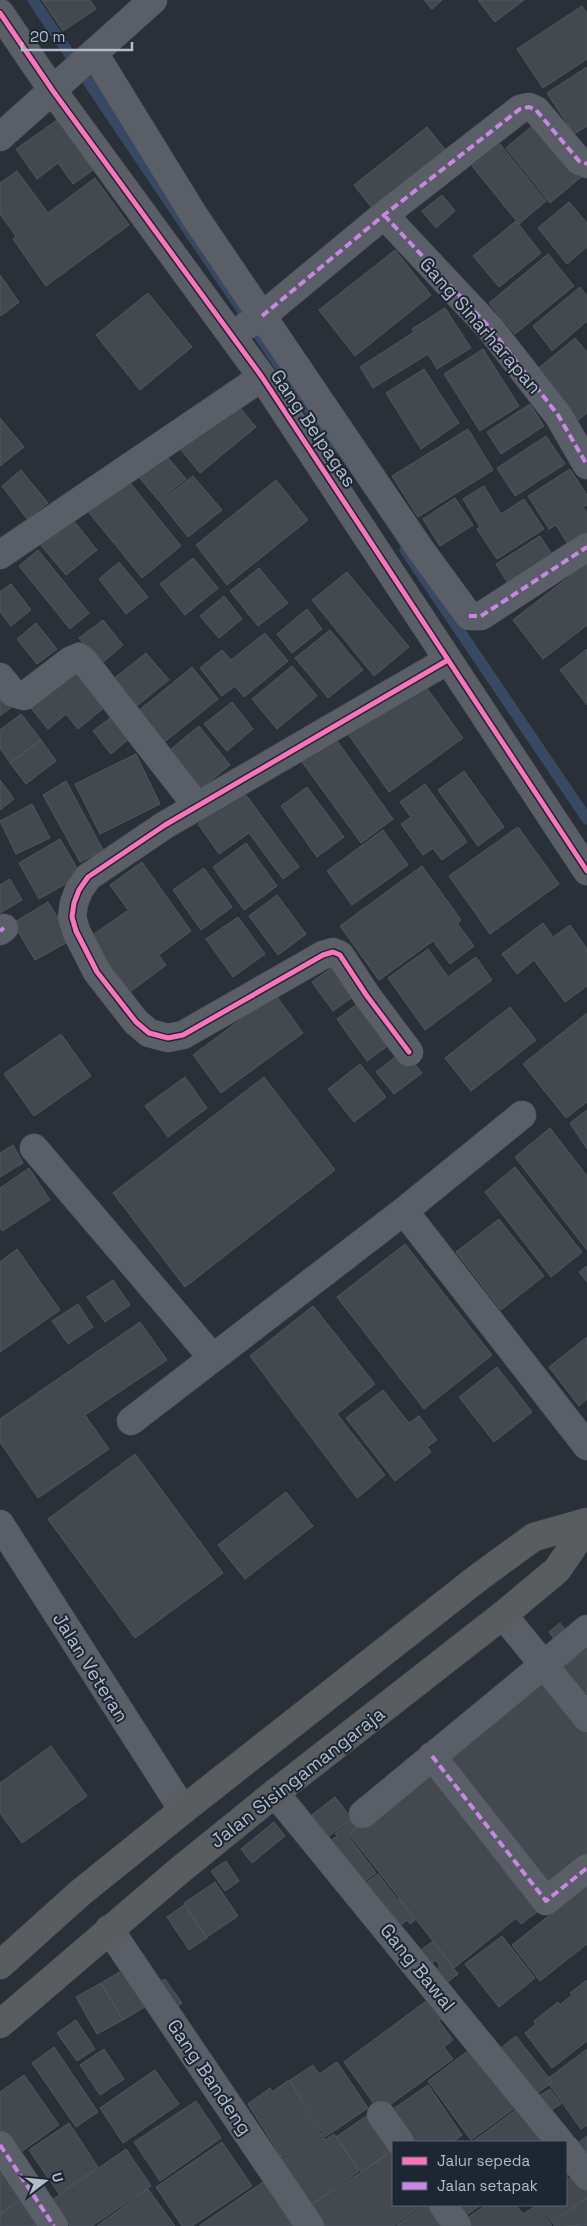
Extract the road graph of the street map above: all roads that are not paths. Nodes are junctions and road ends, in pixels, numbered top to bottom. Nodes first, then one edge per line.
1 (153, 0) edge
2 (0, 13) edge
3 (90, 57) junction
4 (55, 88) junction
5 (0, 137) edge
6 (587, 164) edge
7 (384, 215) junction
8 (247, 325) junction
9 (262, 377) junction
10 (587, 465) edge
11 (348, 476) junction
12 (380, 523) junction
13 (587, 547) edge
14 (0, 555) edge
15 (448, 660) junction
16 (0, 677) edge
17 (197, 806) junction
18 (587, 870) edge
19 (410, 1052) dead end
20 (522, 1115) dead end
21 (34, 1148) dead end
22 (404, 1211) junction
23 (212, 1357) junction
24 (130, 1421) dead end
25 (587, 1446) edge
26 (587, 1522) edge
27 (0, 1524) edge
28 (587, 1526) edge
29 (503, 1615) junction
30 (587, 1629) edge
31 (543, 1665) junction
32 (587, 1718) edge
33 (432, 1756) junction
34 (275, 1793) junction
35 (182, 1810) junction
36 (362, 1814) dead end
37 (587, 1868) edge
38 (110, 1929) junction
39 (0, 1965) edge
40 (0, 2024) edge
41 (381, 2115) dead end
42 (399, 2141) edge
43 (559, 2141) edge
44 (0, 2145) edge
45 (567, 2150) edge
46 (587, 2176) edge
47 (444, 2206) edge
48 (54, 2226) edge
49 (310, 2226) edge
50 (456, 2226) edge

1 - 3 street
2 - 4 street, Gang Belpagas
3 - 4 street
3 - 8 street
4 - 5 street
4 - 8 street, Gang Belpagas
6 - 7 street
7 - 8 street
7 - 10 street, Gang Sinarharapan
8 - 9 street, Gang Belpagas
8 - 11 street
9 - 11 street, Gang Belpagas
9 - 14 street
11 - 12 street
11 - 12 street, Gang Belpagas
12 - 13 street
12 - 15 street, Gang Belpagas
15 - 17 street
15 - 18 street, Gang Belpagas
16 - 17 street
17 - 19 street
20 - 22 street
21 - 23 street
22 - 23 street
22 - 25 street
23 - 24 street
26 - 35 highway
27 - 35 street, Jalan Veteran
28 - 29 highway, Jalan Sisingamangaraja
29 - 31 street
29 - 34 highway, Jalan Sisingamangaraja
30 - 31 street
31 - 32 street
31 - 33 street
33 - 36 street
33 - 37 street
34 - 38 highway, Jalan Sisingamangaraja
34 - 43 street, Gang Bawal
35 - 39 highway
38 - 40 highway, Jalan Sisingamangaraja
38 - 49 street, Gang Bandeng
41 - 42 street
44 - 48 street
45 - 46 street
47 - 50 street

